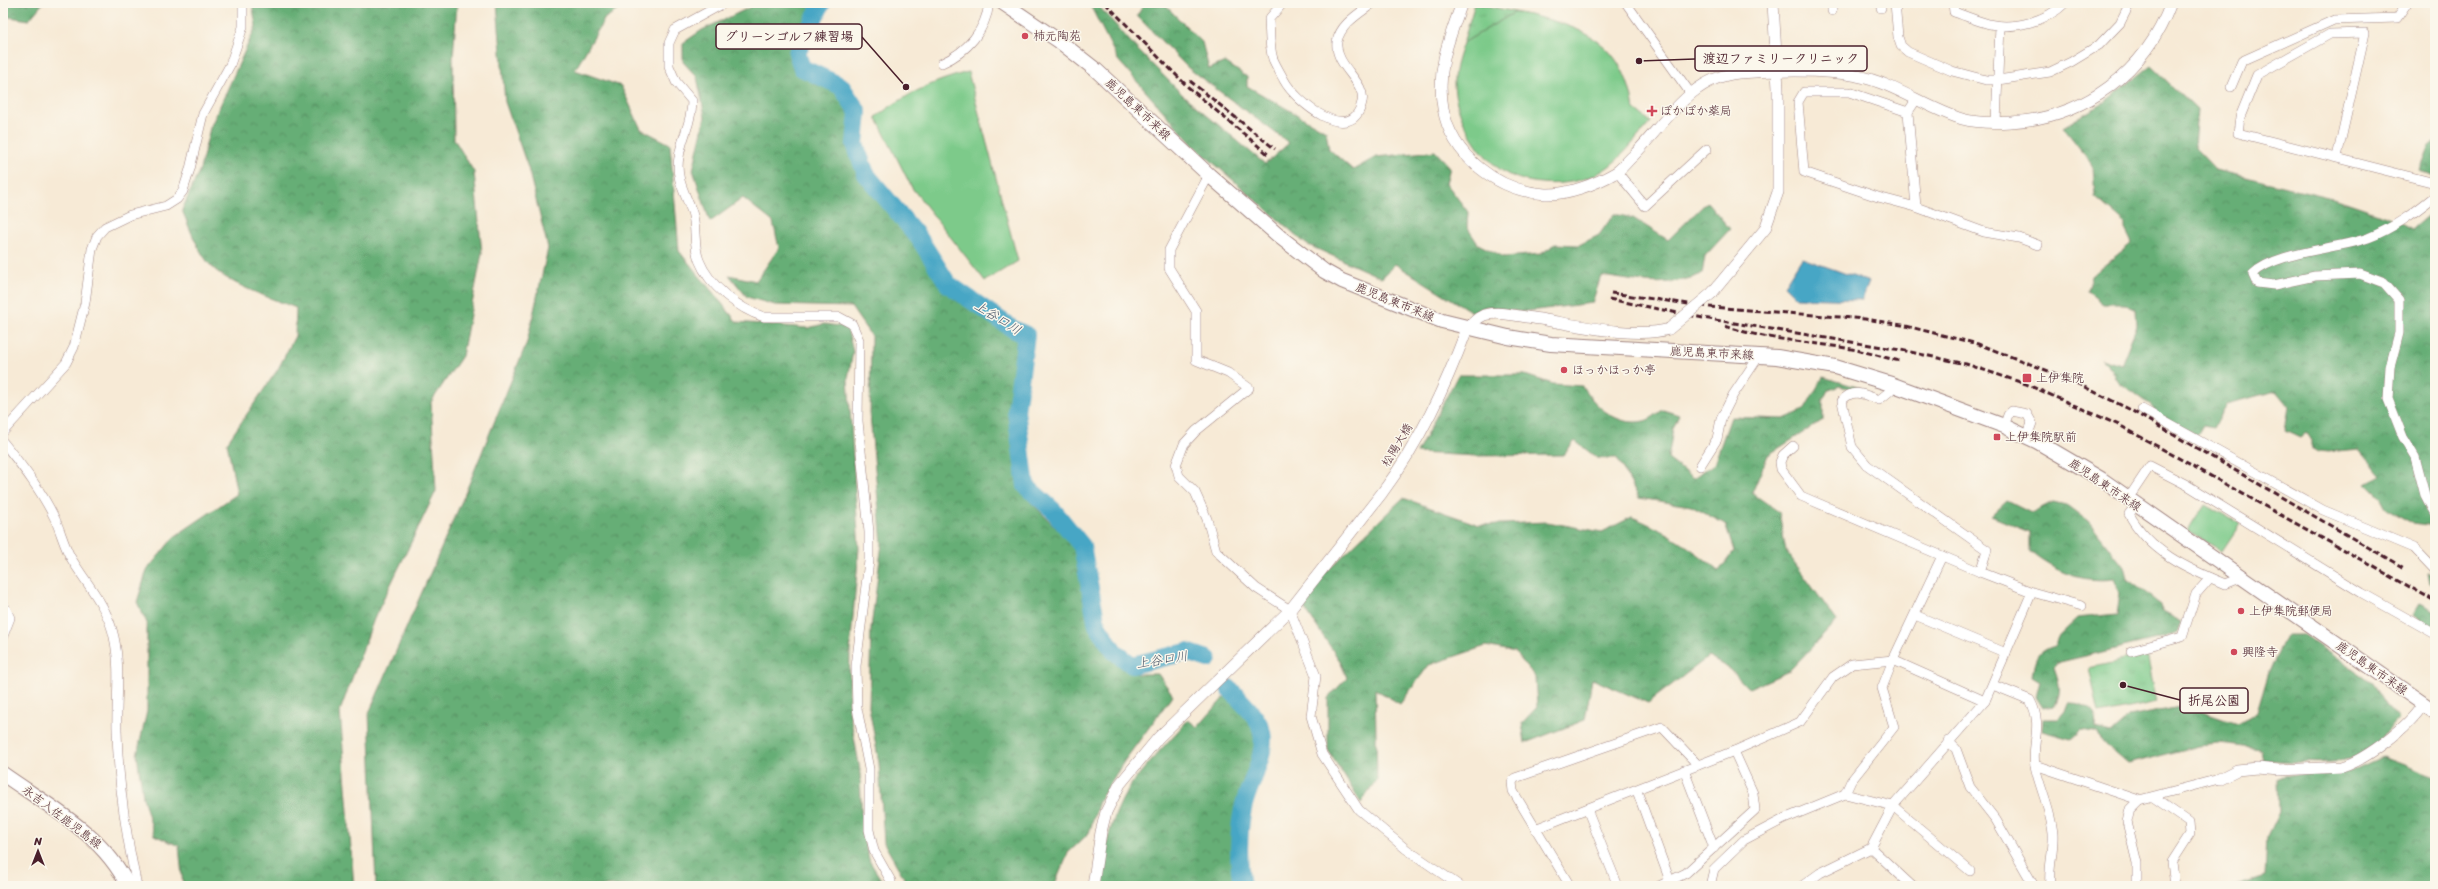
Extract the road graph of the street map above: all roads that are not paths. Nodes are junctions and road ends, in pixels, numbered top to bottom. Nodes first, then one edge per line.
1 (243, 3) edge
2 (724, 3) edge
3 (989, 3) edge
4 (1003, 3) edge
5 (1374, 3) edge
6 (1462, 3) edge
7 (1529, 3) edge
8 (1534, 3) edge
9 (1626, 3) edge
10 (1774, 3) edge
11 (1895, 3) edge
12 (1953, 3) edge
13 (2065, 3) edge
14 (2130, 3) edge
15 (2170, 3) edge
16 (2407, 3) edge
17 (1279, 4) edge
18 (2000, 26) junction
19 (942, 63) dead end
20 (1776, 72) junction
21 (1998, 80) junction
22 (2231, 87) dead end
23 (1691, 94) junction
24 (1916, 100) junction
25 (1908, 112) junction
26 (1996, 123) junction
27 (1707, 149) dead end
28 (2337, 156) junction
29 (1617, 172) junction
30 (1209, 176) junction
31 (2435, 183) edge
32 (2435, 196) edge
33 (1916, 207) junction
34 (2038, 244) dead end
35 (1467, 329) junction
36 (1759, 356) junction
37 (1891, 384) junction
38 (2142, 409) dead end
39 (2004, 426) junction
40 (3, 432) edge
41 (2027, 437) junction
42 (3, 442) edge
43 (1794, 446) dead end
44 (1700, 466) dead end
45 (2131, 502) junction
46 (2435, 514) edge
47 (1942, 556) junction
48 (2435, 570) edge
49 (1980, 572) junction
50 (2210, 578) junction
51 (2240, 578) junction
52 (2032, 592) junction
53 (3, 603) edge
54 (2082, 606) dead end
55 (1290, 610) junction
56 (1915, 615) junction
57 (2435, 634) edge
58 (3, 636) edge
59 (2131, 651) dead end
60 (2006, 653) junction
61 (1893, 660) junction
62 (1993, 685) junction
63 (1985, 701) junction
64 (2423, 704) junction
65 (2435, 712) edge
66 (1948, 741) junction
67 (1734, 751) junction
68 (1698, 765) junction
69 (2035, 765) junction
70 (1684, 770) junction
71 (3, 774) edge
72 (2219, 779) joint
73 (1637, 791) junction
74 (1845, 794) junction
75 (2153, 797) junction
76 (2139, 800) junction
77 (1893, 806) junction
78 (1587, 809) junction
79 (1535, 829) junction
80 (1714, 848) junction
81 (1871, 848) junction
82 (1970, 871) dead end
83 (1670, 881) junction
84 (128, 886) edge
85 (137, 886) edge
86 (891, 886) edge
87 (1093, 886) edge
88 (1460, 886) edge
89 (1570, 886) edge
90 (1618, 886) edge
91 (1659, 886) edge
92 (1710, 886) edge
93 (1802, 886) edge
94 (1912, 886) edge
95 (2034, 886) edge
96 (2050, 886) edge
97 (2137, 886) edge
98 (2175, 886) edge

1 - 40 street
2 - 86 street
3 - 19 street
4 - 30 main road, 鹿児島東市来線
5 - 17 street
6 - 29 street
7 - 8 street
9 - 23 street
10 - 20 street
11 - 21 street
12 - 18 street
13 - 18 street
14 - 21 street
15 - 26 street
16 - 22 street
18 - 21 street
20 - 23 street
20 - 24 street
20 - 35 street, bridge
21 - 26 street
23 - 29 street
24 - 25 street
24 - 26 street
25 - 33 street
25 - 33 street
27 - 29 street
28 - 28 street
28 - 31 street
30 - 35 main road, 鹿児島東市来線
30 - 55 street
32 - 46 street
33 - 34 street
35 - 36 main road, 鹿児島東市来線
35 - 55 street, 松陽大橋
36 - 37 main road, 鹿児島東市来線
36 - 44 street
37 - 39 main road, 鹿児島東市来線
37 - 49 street
38 - 48 street
39 - 41 main road, 鹿児島東市来線
39 - 41 street
41 - 45 main road, 鹿児島東市来線
42 - 85 street
43 - 47 street
45 - 50 street
45 - 51 main road, 鹿児島東市来線
45 - 57 street
47 - 49 street
47 - 56 street
49 - 52 street
50 - 51 street
50 - 59 street
51 - 64 main road, 鹿児島東市来線
52 - 54 street
52 - 60 street
53 - 58 street
55 - 87 street, 松陽大橋
55 - 88 street
56 - 60 street
56 - 61 street
60 - 62 street
61 - 63 street
61 - 67 street
61 - 74 street
62 - 63 street
62 - 69 street
63 - 66 street
64 - 65 main road, 鹿児島東市来線
64 - 72 street
66 - 77 street
66 - 95 street
67 - 68 street
67 - 80 street
68 - 70 street
68 - 79 street
69 - 76 street
69 - 96 street
70 - 73 street
70 - 80 street
71 - 84 main road, 永吉入佐鹿児島線
72 - 75 street
73 - 78 street
73 - 83 street
74 - 77 street
74 - 92 street
75 - 76 street
75 - 98 street
76 - 97 street
77 - 81 street
77 - 82 street
78 - 79 street
78 - 90 street
79 - 89 street
80 - 83 street
81 - 93 street
81 - 94 street
83 - 91 street

